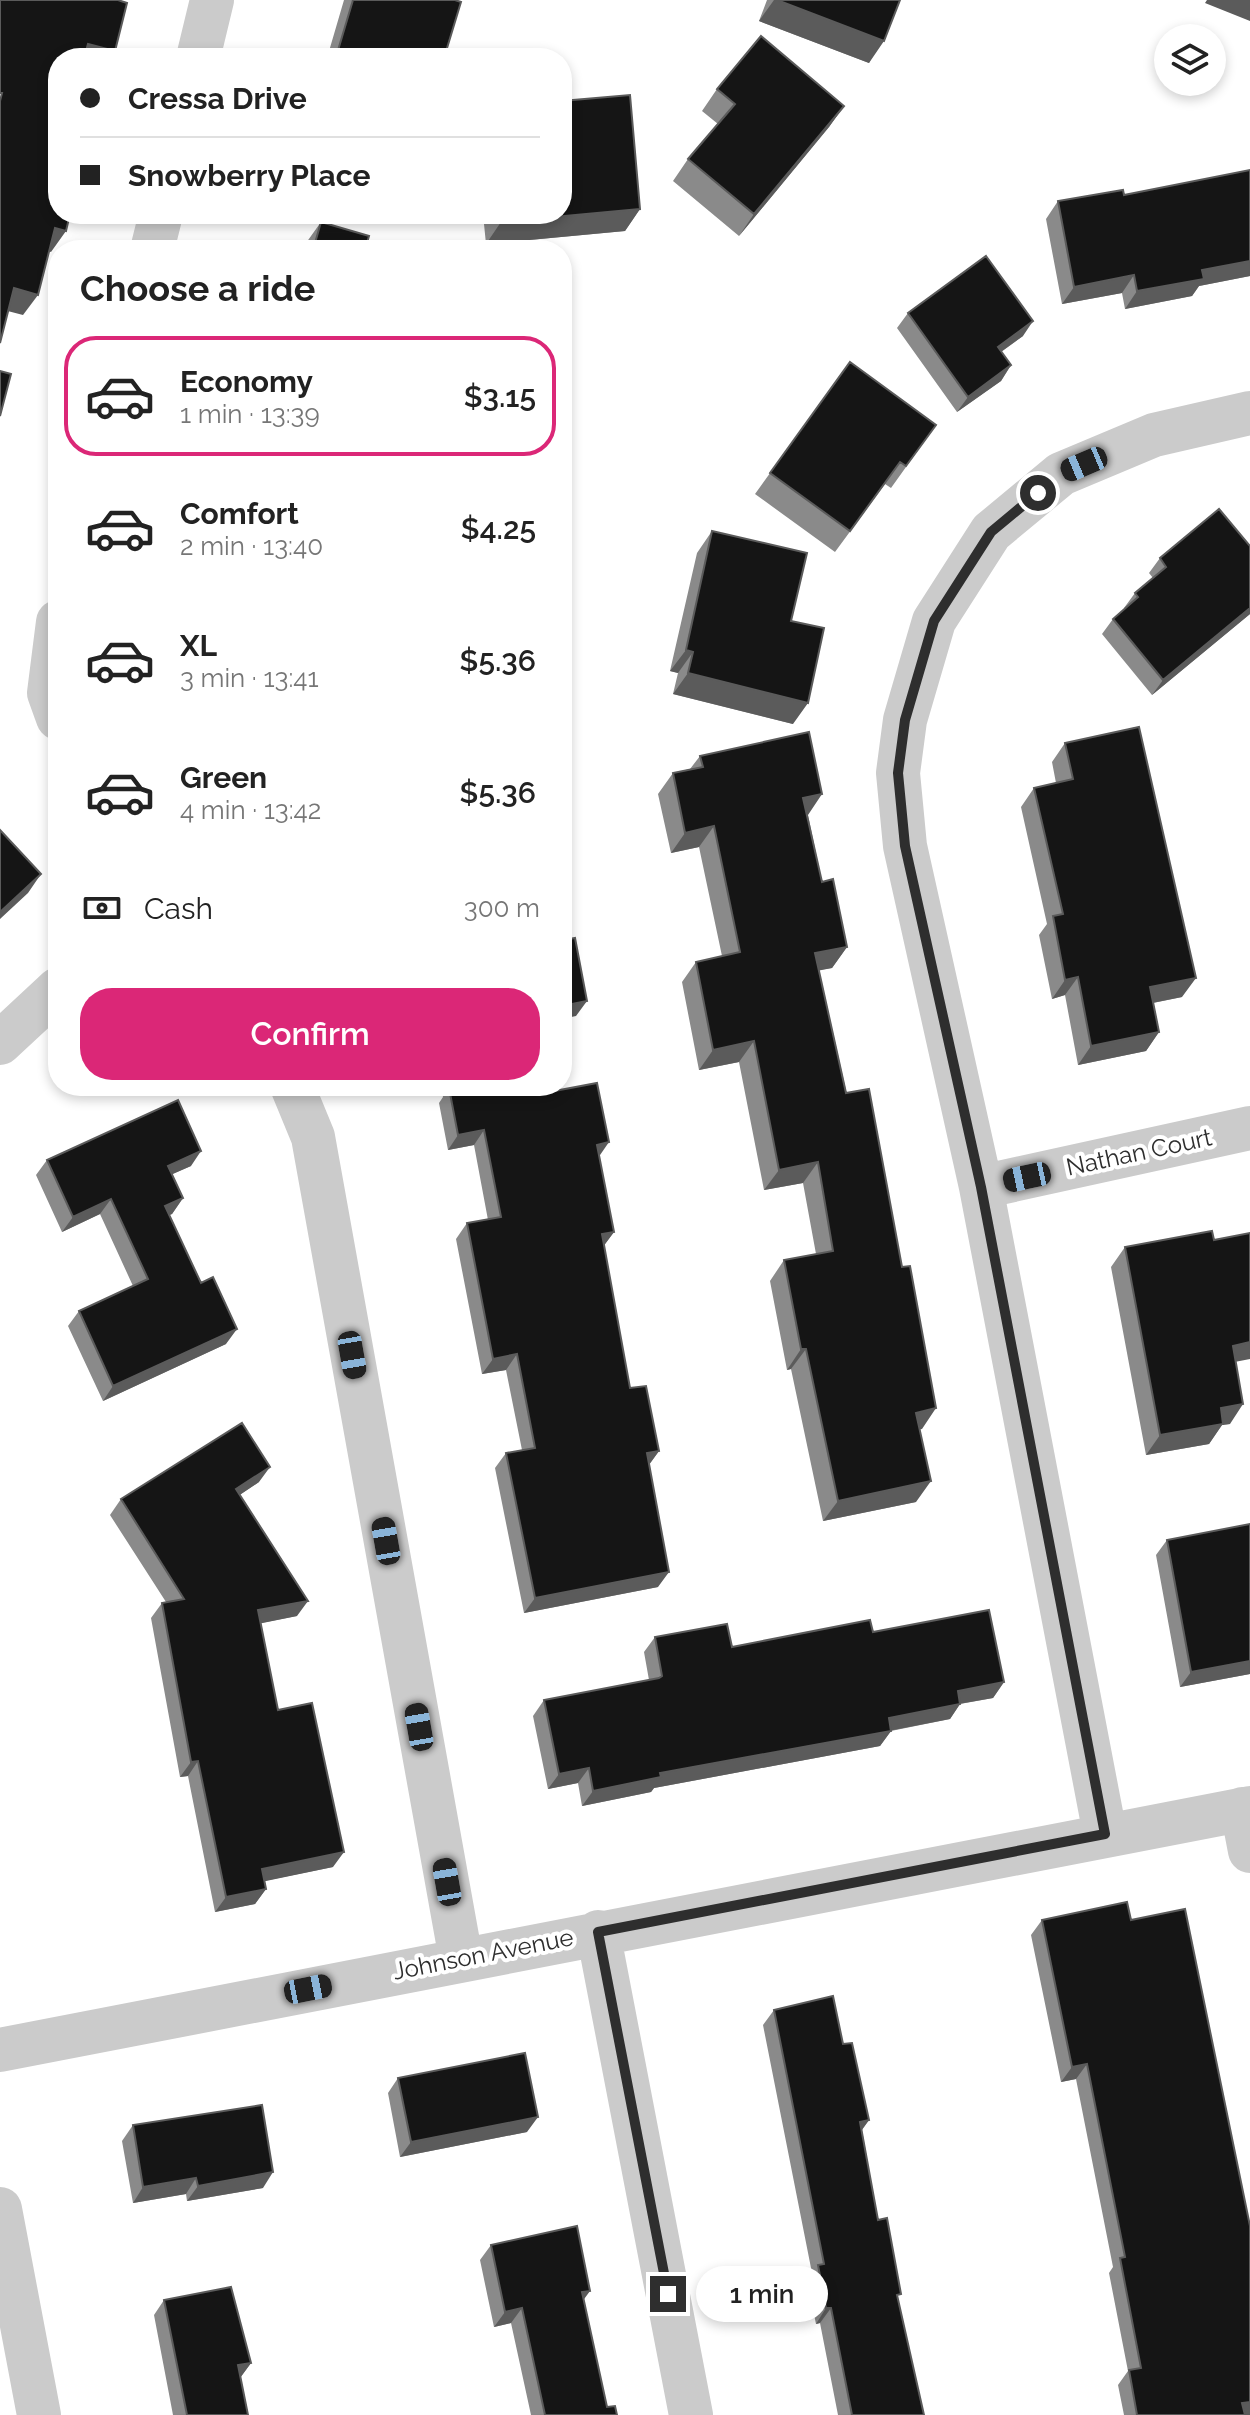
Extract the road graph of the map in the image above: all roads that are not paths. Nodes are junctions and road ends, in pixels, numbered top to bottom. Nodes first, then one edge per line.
1 (212, 0) edge
2 (200, 48) edge
3 (1250, 413) edge
4 (48, 998) edge
5 (0, 1043) edge
6 (296, 1096) edge
7 (1250, 1128) edge
8 (981, 1187) junction
9 (1247, 1822) edge
10 (1105, 1834) junction
11 (598, 1932) junction
12 (461, 1959) junction
13 (0, 2050) edge
14 (0, 2209) edge
15 (39, 2415) edge
16 (691, 2415) edge

1 - 2 street
3 - 8 street
4 - 5 street
6 - 12 street
7 - 8 street, Nathan Court
8 - 10 street
9 - 10 street, Johnson Avenue
10 - 11 street, Johnson Avenue
11 - 12 street, Johnson Avenue
11 - 16 street
12 - 13 street, Johnson Avenue
14 - 15 street

